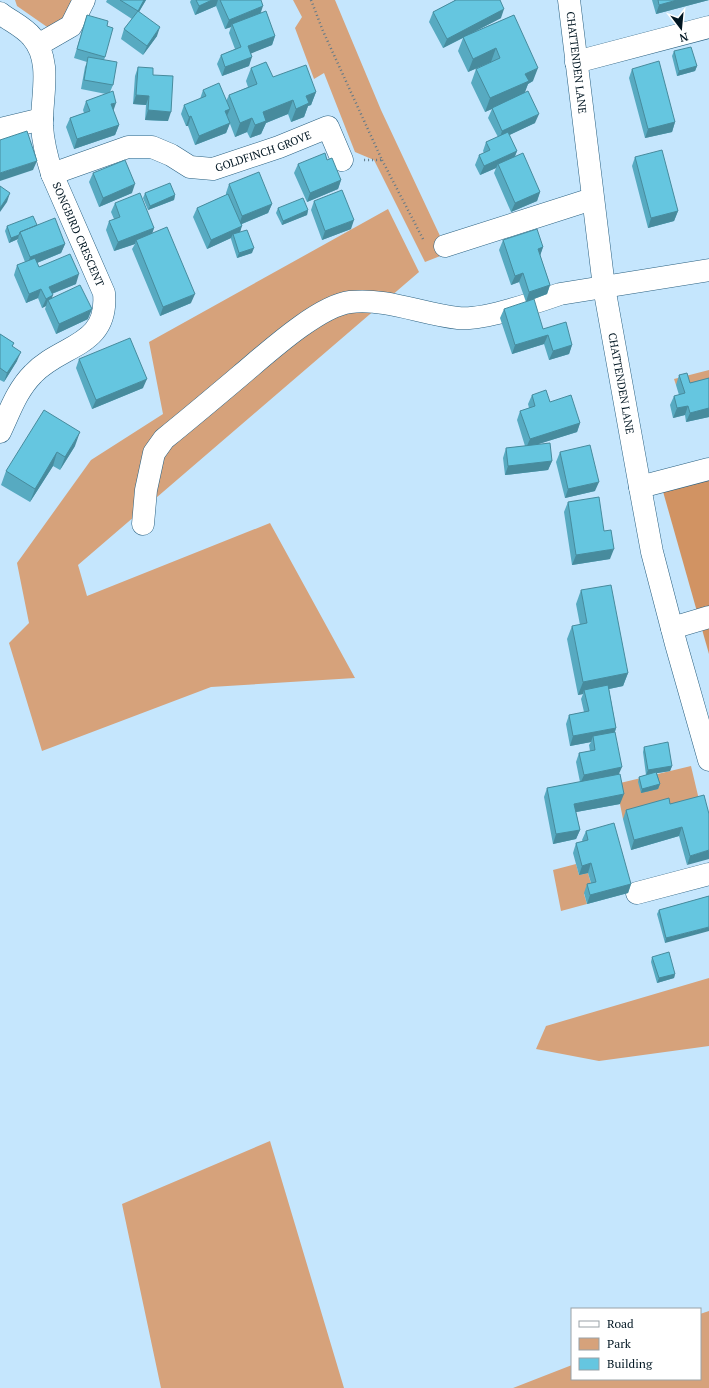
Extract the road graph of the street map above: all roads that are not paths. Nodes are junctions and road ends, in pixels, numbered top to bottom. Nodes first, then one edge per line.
1 (84, 0) edge
2 (569, 0) edge
3 (0, 13) edge
4 (709, 27) edge
5 (38, 45) junction
6 (576, 62) junction
7 (42, 119) junction
8 (0, 129) edge
9 (342, 160) road end
10 (52, 174) junction
11 (592, 199) junction
12 (445, 246) road end
13 (709, 270) edge
14 (604, 286) junction
15 (0, 432) edge
16 (709, 469) edge
17 (640, 487) junction
18 (143, 524) dead end
19 (709, 617) edge
20 (672, 628) junction
21 (709, 760) edge
22 (709, 874) edge
23 (637, 893) dead end

1 - 5 street
2 - 6 street, CHATTENDEN LANE
3 - 5 street, SONGBIRD CRESCENT
4 - 6 street
5 - 7 street, SONGBIRD CRESCENT
6 - 11 street, CHATTENDEN LANE
7 - 8 street
7 - 10 street, SONGBIRD CRESCENT
9 - 10 street, GOLDFINCH GROVE
10 - 15 street, SONGBIRD CRESCENT
11 - 12 street
11 - 14 street, CHATTENDEN LANE
13 - 14 street
14 - 17 street, CHATTENDEN LANE
14 - 18 street
16 - 17 street
17 - 20 street, CHATTENDEN LANE
19 - 20 street
20 - 21 street, CHATTENDEN LANE
22 - 23 street

